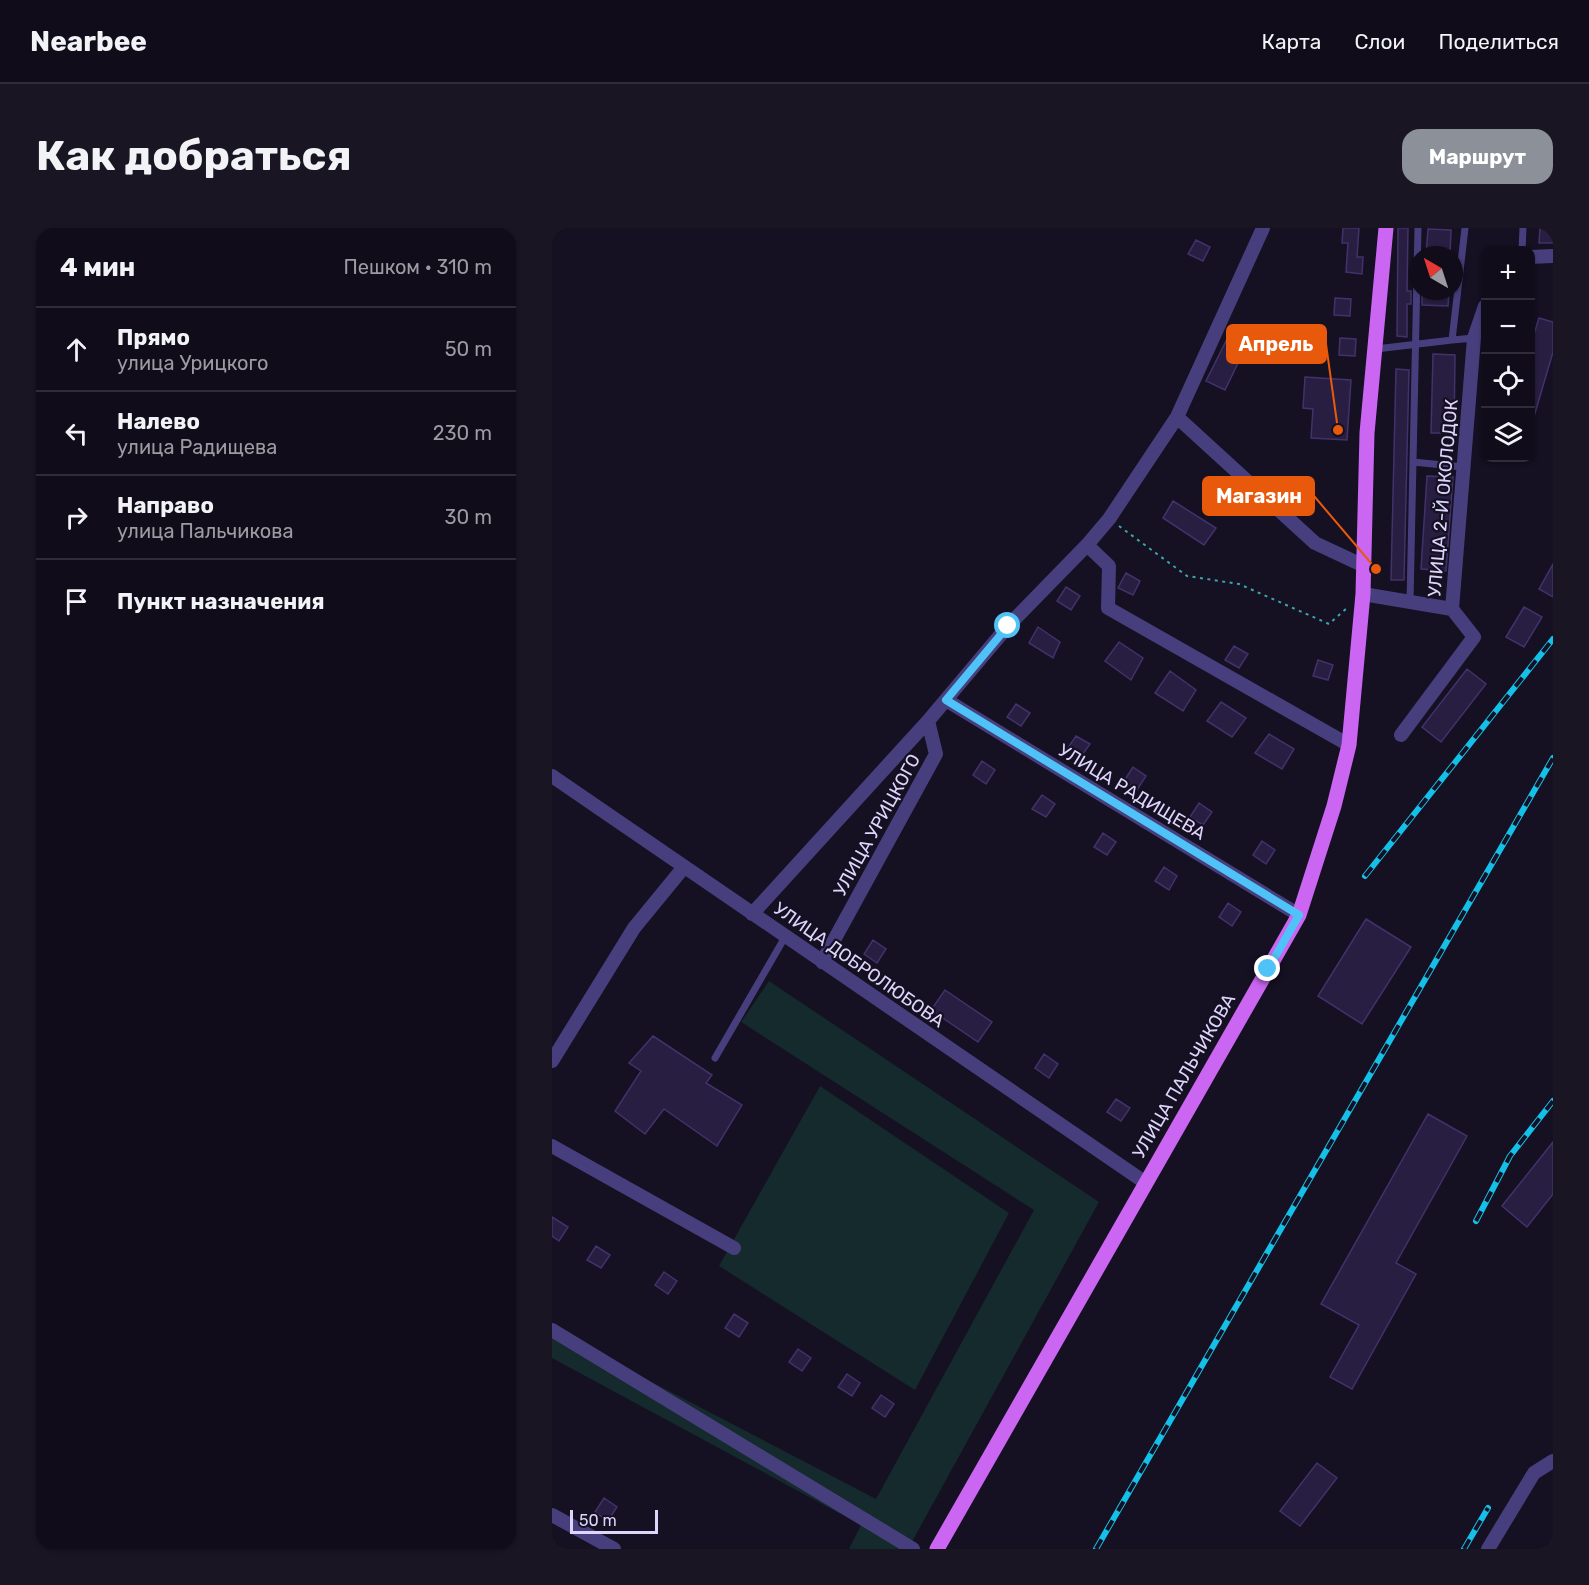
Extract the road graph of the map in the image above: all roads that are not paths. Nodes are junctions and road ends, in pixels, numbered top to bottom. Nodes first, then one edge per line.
1 (1263, 228) edge
2 (1386, 228) edge
3 (1418, 228) edge
4 (1465, 228) edge
5 (1523, 228) edge
6 (1522, 246) edge
7 (1553, 256) edge
8 (1535, 257) edge
9 (1481, 318) edge
10 (1474, 338) junction
11 (1452, 340) junction
12 (1415, 344) junction
13 (1375, 349) junction
14 (1177, 417) junction
15 (1413, 462) junction
16 (1463, 467) junction
17 (1087, 545) junction
18 (1362, 566) junction
19 (1363, 594) junction
20 (1410, 602) junction
21 (1452, 609) junction
22 (946, 700) junction
23 (928, 721) junction
24 (1401, 735) dead end
25 (1349, 745) junction
26 (552, 776) edge
27 (684, 867) junction
28 (752, 914) junction
29 (1299, 915) junction
30 (785, 937) junction
31 (822, 962) junction
32 (715, 1058) dead end
33 (552, 1061) edge
34 (552, 1146) edge
35 (1146, 1183) junction
36 (734, 1248) dead end
37 (552, 1330) edge
38 (1553, 1461) edge
39 (552, 1515) edge
40 (614, 1549) edge
41 (913, 1549) edge
42 (937, 1549) edge
43 (1488, 1549) edge

1 - 14 street
2 - 13 main road, УЛИЦА ПАЛЬЧИКОВА
3 - 12 lane
4 - 11 lane
5 - 6 lane
7 - 8 street
9 - 10 street, УЛИЦА 2-Й ОКОЛОДОК
10 - 11 lane
10 - 16 street, УЛИЦА 2-Й ОКОЛОДОК
11 - 12 lane
12 - 13 lane
12 - 15 lane
13 - 18 main road, УЛИЦА ПАЛЬЧИКОВА
14 - 17 street
14 - 18 street
15 - 16 lane
15 - 20 lane
16 - 21 street, УЛИЦА 2-Й ОКОЛОДОК
17 - 22 street
17 - 25 street
18 - 19 main road, УЛИЦА ПАЛЬЧИКОВА
19 - 20 street
19 - 25 main road, УЛИЦА ПАЛЬЧИКОВА
20 - 21 street
21 - 24 street, УЛИЦА 2-Й ОКОЛОДОК
22 - 23 street
22 - 29 street, УЛИЦА РАДИЩЕВА
23 - 28 street
23 - 31 street, УЛИЦА УРИЦКОГО
25 - 29 main road, УЛИЦА ПАЛЬЧИКОВА
26 - 27 street, УЛИЦА ДОБРОЛЮБОВА
27 - 28 street, УЛИЦА ДОБРОЛЮБОВА
27 - 33 street
28 - 30 street, УЛИЦА ДОБРОЛЮБОВА
29 - 35 main road, УЛИЦА ПАЛЬЧИКОВА
30 - 31 street, УЛИЦА ДОБРОЛЮБОВА
30 - 32 lane
31 - 35 street, УЛИЦА ДОБРОЛЮБОВА
34 - 36 street
35 - 42 main road, УЛИЦА ПАЛЬЧИКОВА
37 - 41 street
38 - 43 street
39 - 40 street

